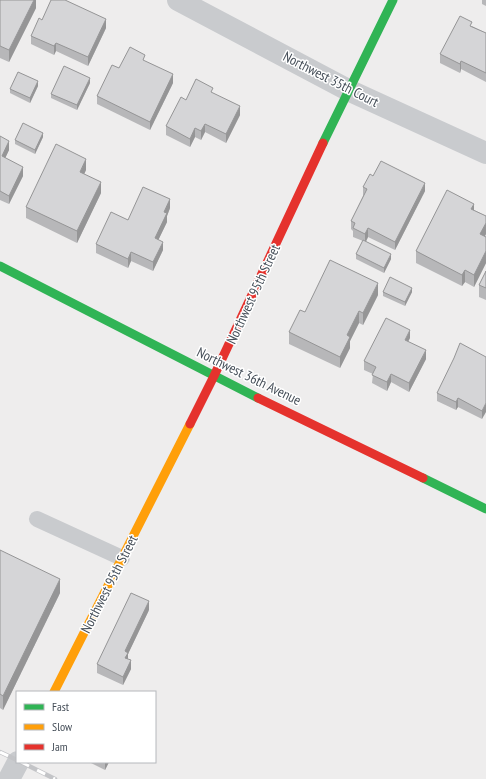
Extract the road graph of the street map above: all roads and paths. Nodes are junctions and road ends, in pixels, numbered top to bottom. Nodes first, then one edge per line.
1 (178, 0) edge
2 (393, 0) edge
3 (348, 90) junction
4 (486, 153) edge
5 (0, 266) edge
6 (214, 376) junction
7 (486, 509) edge
8 (38, 519) dead end
9 (122, 558) junction
10 (55, 691) edge
11 (17, 763) edge
12 (9, 779) edge

1 - 3 street, Northwest 35th Court
2 - 3 street, Northwest 95th Street
3 - 4 street, Northwest 35th Court
3 - 6 street, Northwest 95th Street
5 - 6 street, Northwest 36th Avenue
6 - 7 street, Northwest 36th Avenue
6 - 9 street, Northwest 95th Street
8 - 9 lane
9 - 10 street, Northwest 95th Street
11 - 12 street

